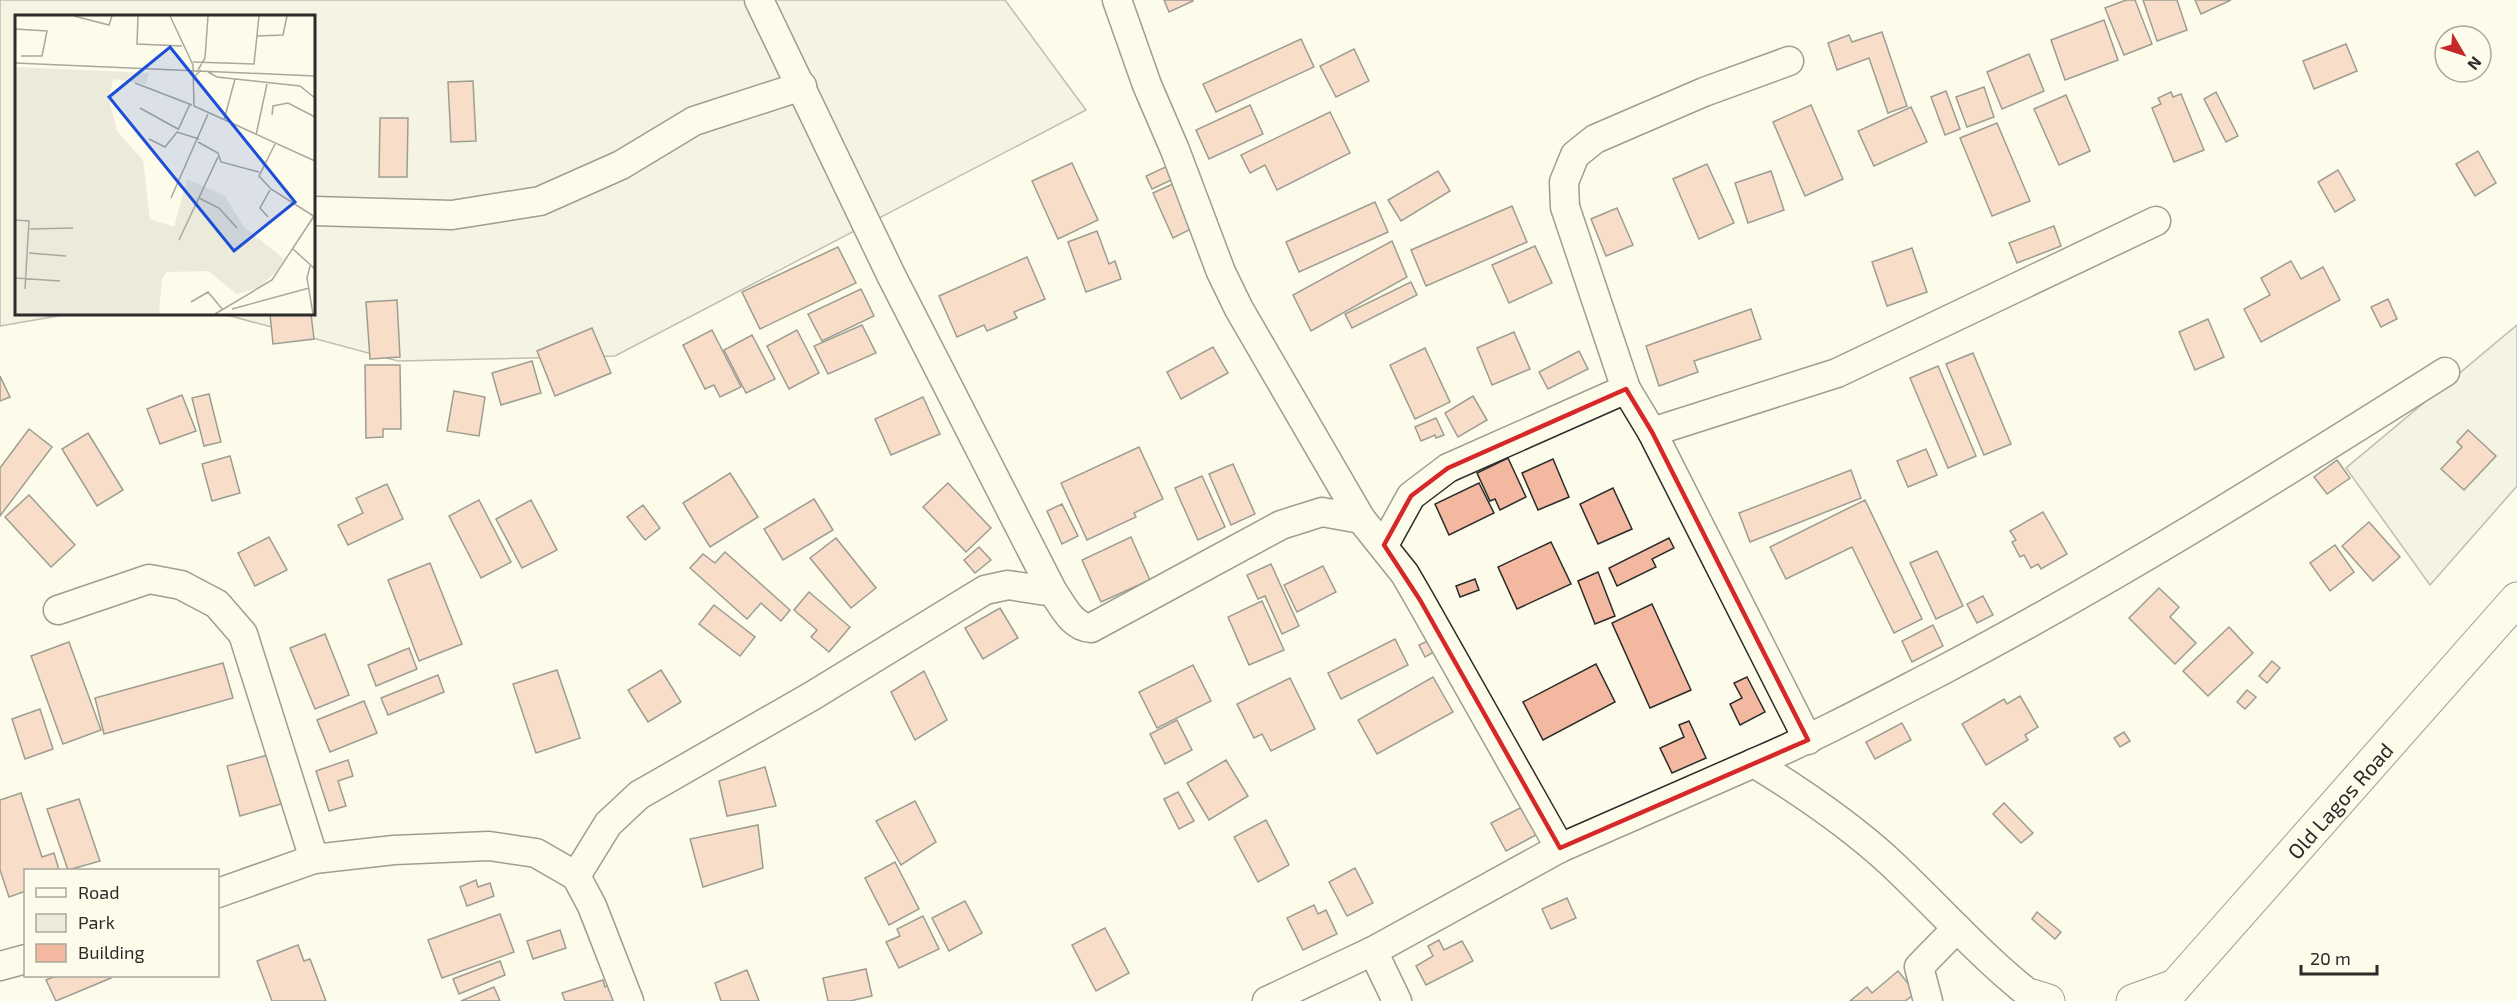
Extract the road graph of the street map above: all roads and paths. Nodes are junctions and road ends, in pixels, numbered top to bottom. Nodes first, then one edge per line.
1 (759, 0) edge
2 (1117, 0) edge
3 (1789, 61) dead end
4 (802, 86) junction
5 (315, 211) edge
6 (2156, 221) dead end
7 (2445, 372) dead end
8 (1626, 389) junction
9 (1652, 432) junction
10 (1361, 519) junction
11 (1384, 545) junction
12 (1053, 592) junction
13 (2517, 599) edge
14 (58, 610) dead end
15 (1808, 741) junction
16 (1754, 763) junction
17 (1560, 848) junction
18 (314, 859) junction
19 (576, 876) junction
20 (219, 893) edge
21 (1957, 928) junction
22 (1373, 951) junction
23 (24, 960) edge
24 (0, 966) edge
25 (2168, 994) edge
26 (1925, 1000) edge
27 (2038, 1000) edge
28 (629, 1001) edge
29 (1267, 1001) edge
30 (1397, 1001) edge
31 (2133, 1001) edge

1 - 4 street
2 - 10 street
3 - 8 street
4 - 5 street
4 - 12 street
6 - 9 street
7 - 15 street
8 - 9 street
8 - 11 street
9 - 15 street
10 - 11 street
10 - 12 street
11 - 17 street
12 - 19 street
13 - 25 main road, Old Lagos Road
14 - 18 street
15 - 16 street
16 - 17 street
16 - 21 street
17 - 22 street
18 - 19 street
18 - 20 street
19 - 28 street
21 - 26 street
21 - 27 street
22 - 29 street
22 - 30 street
23 - 24 street
25 - 31 main road

